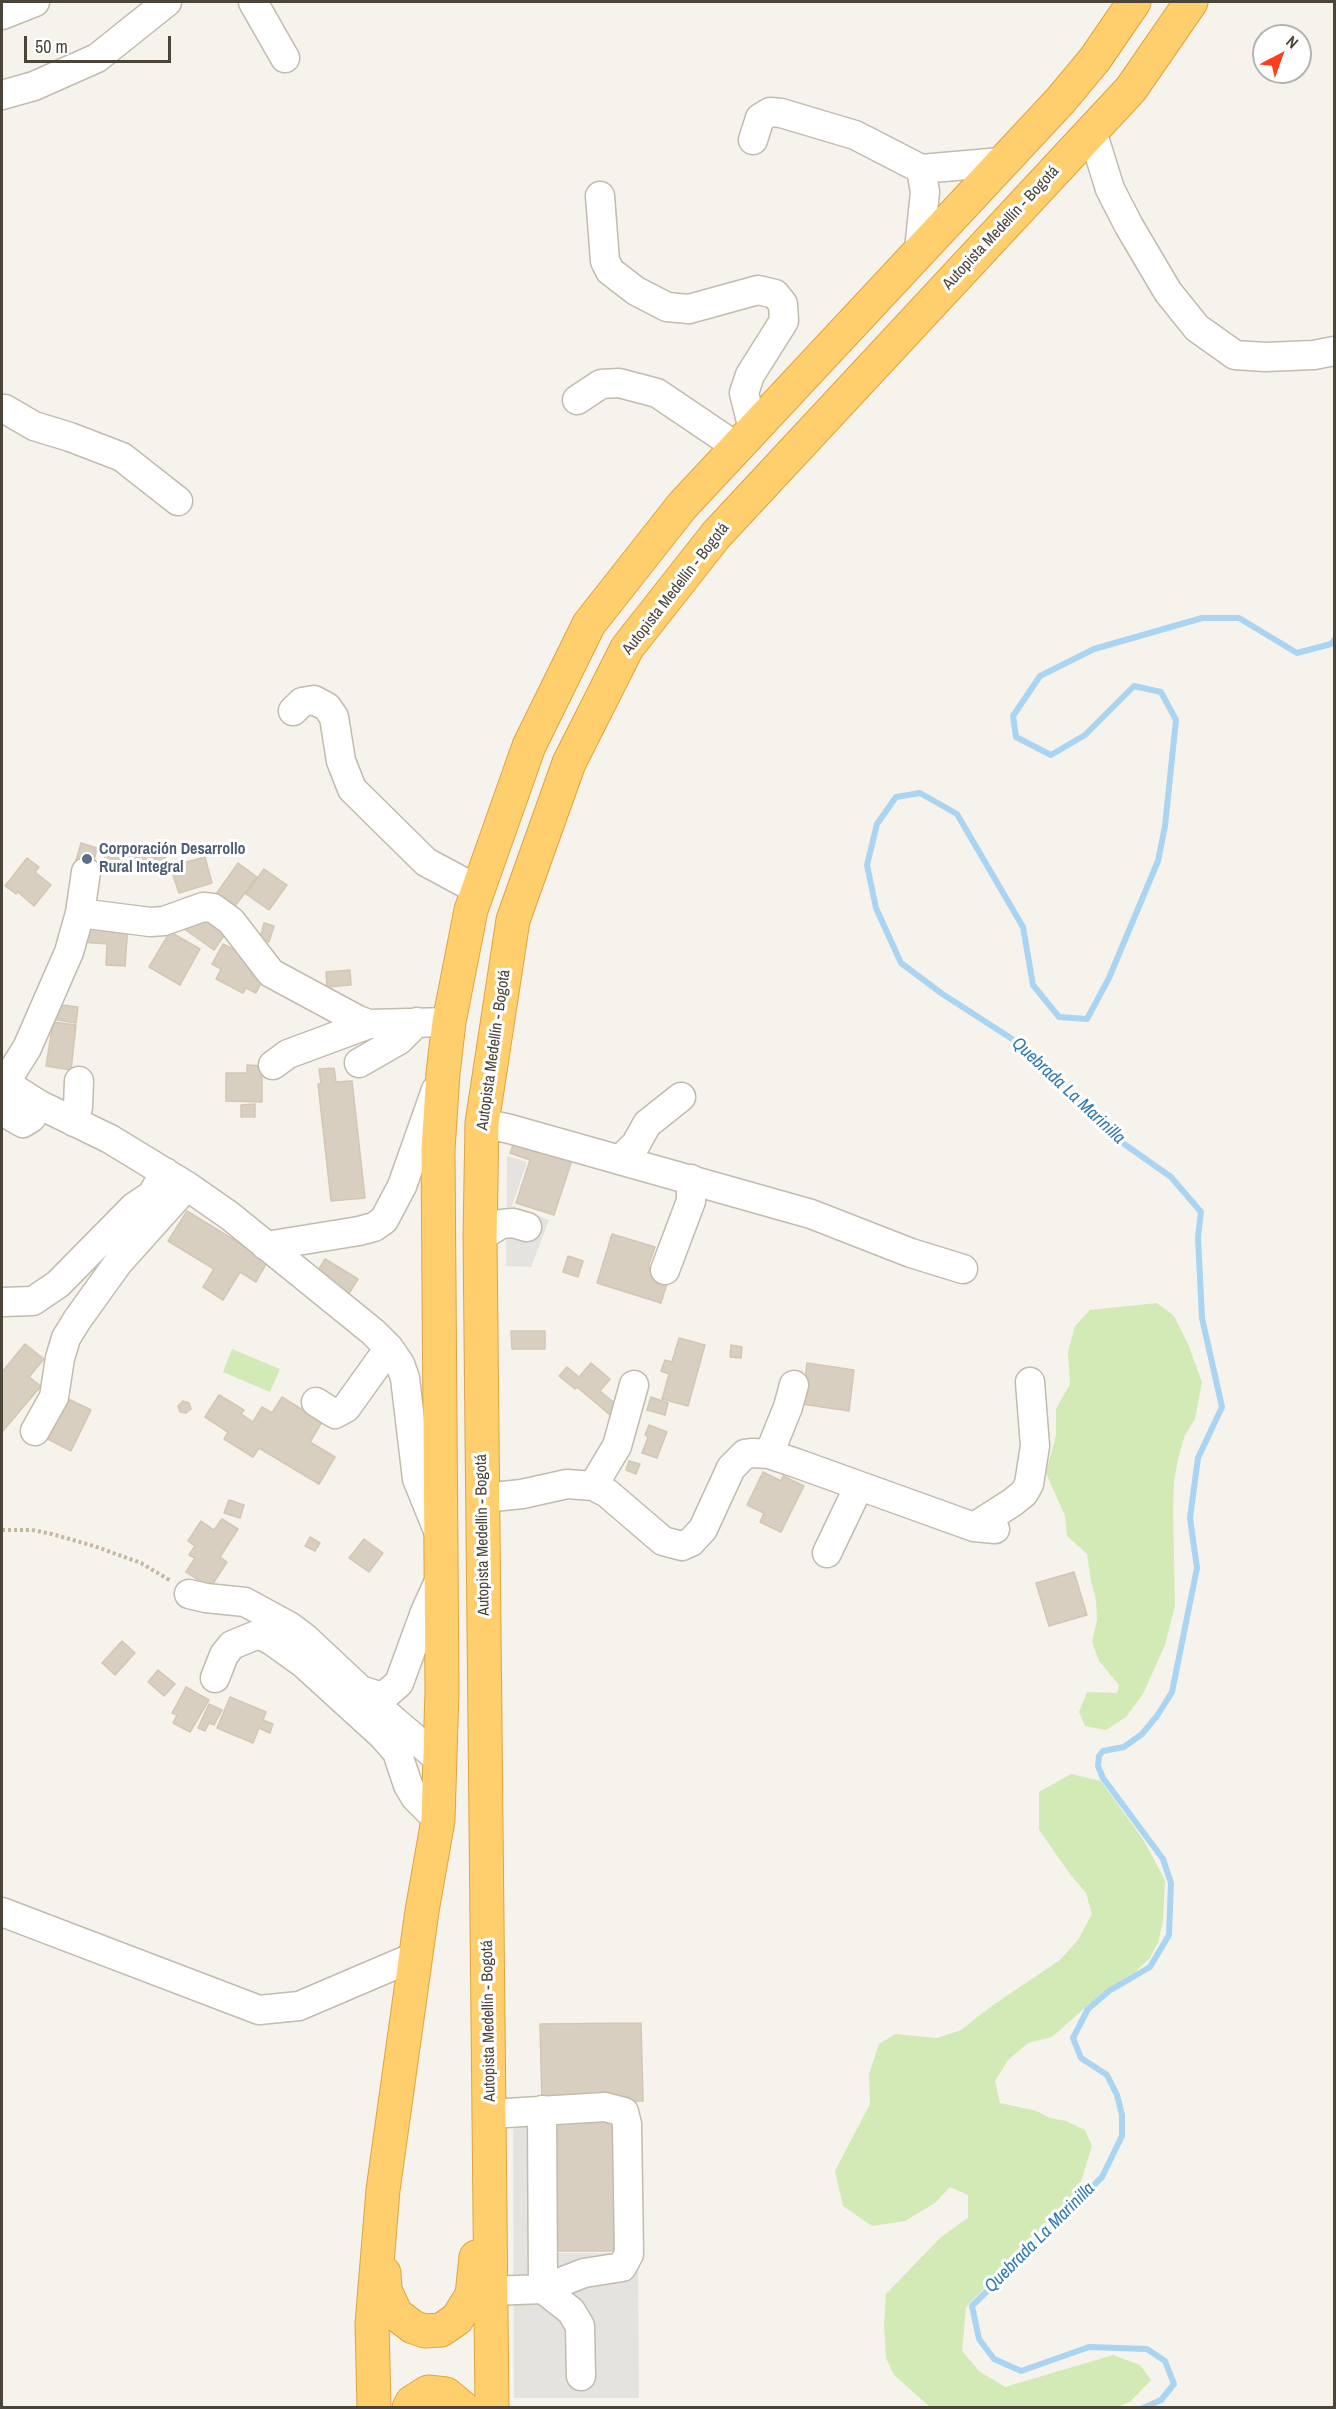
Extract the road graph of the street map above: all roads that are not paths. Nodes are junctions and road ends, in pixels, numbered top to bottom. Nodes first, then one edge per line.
1 (35, 2) edge
2 (167, 2) edge
3 (253, 2) edge
4 (1134, 2) edge
5 (1191, 2) edge
6 (2, 15) edge
7 (285, 58) dead end
8 (2, 95) edge
9 (1092, 131) junction
10 (753, 140) dead end
11 (1001, 162) junction
12 (921, 170) junction
13 (600, 196) dead end
14 (919, 250) junction
15 (1335, 351) edge
16 (577, 400) dead end
17 (2, 409) edge
18 (746, 437) junction
19 (178, 501) dead end
20 (293, 711) dead end
21 (86, 872) dead end
22 (478, 890) junction
23 (81, 913) junction
24 (417, 1022) junction
25 (449, 1022) junction
26 (369, 1024) junction
27 (358, 1063) dead end
28 (273, 1065) dead end
29 (443, 1073) junction
30 (79, 1081) dead end
31 (3, 1082) edge
32 (681, 1097) dead end
33 (40, 1105) junction
34 (2, 1111) edge
35 (74, 1122) junction
36 (482, 1123) junction
37 (620, 1160) junction
38 (176, 1179) junction
39 (691, 1179) junction
40 (527, 1227) dead end
41 (480, 1237) junction
42 (276, 1244) junction
43 (316, 1265) dead end
44 (963, 1269) dead end
45 (665, 1270) dead end
46 (2, 1302) edge
47 (389, 1348) junction
48 (1030, 1382) dead end
49 (634, 1385) dead end
50 (794, 1385) dead end
51 (316, 1402) dead end
52 (35, 1431) dead end
53 (769, 1454) junction
54 (593, 1486) junction
55 (859, 1486) junction
56 (483, 1498) junction
57 (440, 1537) junction
58 (827, 1553) dead end
59 (440, 1579) junction
60 (189, 1594) road end
61 (215, 1678) dead end
62 (363, 1691) junction
63 (441, 1761) junction
64 (438, 1820) junction
65 (2, 1912) edge
66 (416, 1956) junction
67 (542, 2110) junction
68 (489, 2114) junction
69 (490, 2160) junction
70 (383, 2190) junction
71 (543, 2289) junction
72 (492, 2292) junction
73 (581, 2376) dead end
74 (374, 2408) edge
75 (409, 2408) edge
76 (463, 2408) edge
77 (492, 2408) edge

1 - 6 street
2 - 8 street
3 - 7 street
4 - 11 highway
5 - 9 highway, Autopista Medellín - Bogotá
9 - 15 street
9 - 36 highway, Autopista Medellín - Bogotá
10 - 12 street
11 - 12 street
11 - 14 highway
12 - 14 street
13 - 18 street
14 - 18 highway
16 - 18 street
17 - 19 street
18 - 22 highway
20 - 22 street
21 - 23 street
22 - 25 highway
23 - 26 street
23 - 31 street
24 - 25 street
24 - 26 street
24 - 27 street
25 - 29 highway
26 - 28 street
29 - 42 street
29 - 57 highway
30 - 35 street
31 - 33 street
32 - 37 street
33 - 34 street
33 - 35 street
35 - 38 street
36 - 37 street
36 - 41 highway, Autopista Medellín - Bogotá
37 - 39 street
38 - 42 street
38 - 46 street
38 - 52 street
39 - 44 street
39 - 45 street
40 - 41 street
41 - 56 highway, Autopista Medellín - Bogotá
42 - 43 street
42 - 47 street
47 - 51 street
47 - 57 street
48 - 55 street
49 - 54 street
50 - 53 street
53 - 54 street
53 - 55 street
54 - 56 street
55 - 58 street
56 - 68 highway, Autopista Medellín - Bogotá
57 - 59 highway
59 - 62 street
59 - 63 highway
60 - 62 street
61 - 64 street
62 - 63 street
63 - 64 highway
64 - 66 highway
65 - 66 street
66 - 70 highway
67 - 68 street
67 - 71 street
67 - 71 street
68 - 69 highway, Autopista Medellín - Bogotá
69 - 70 highway
69 - 72 highway, Autopista Medellín - Bogotá
70 - 74 highway
71 - 72 street
71 - 73 street
72 - 77 highway, Autopista Medellín - Bogotá
75 - 76 highway

